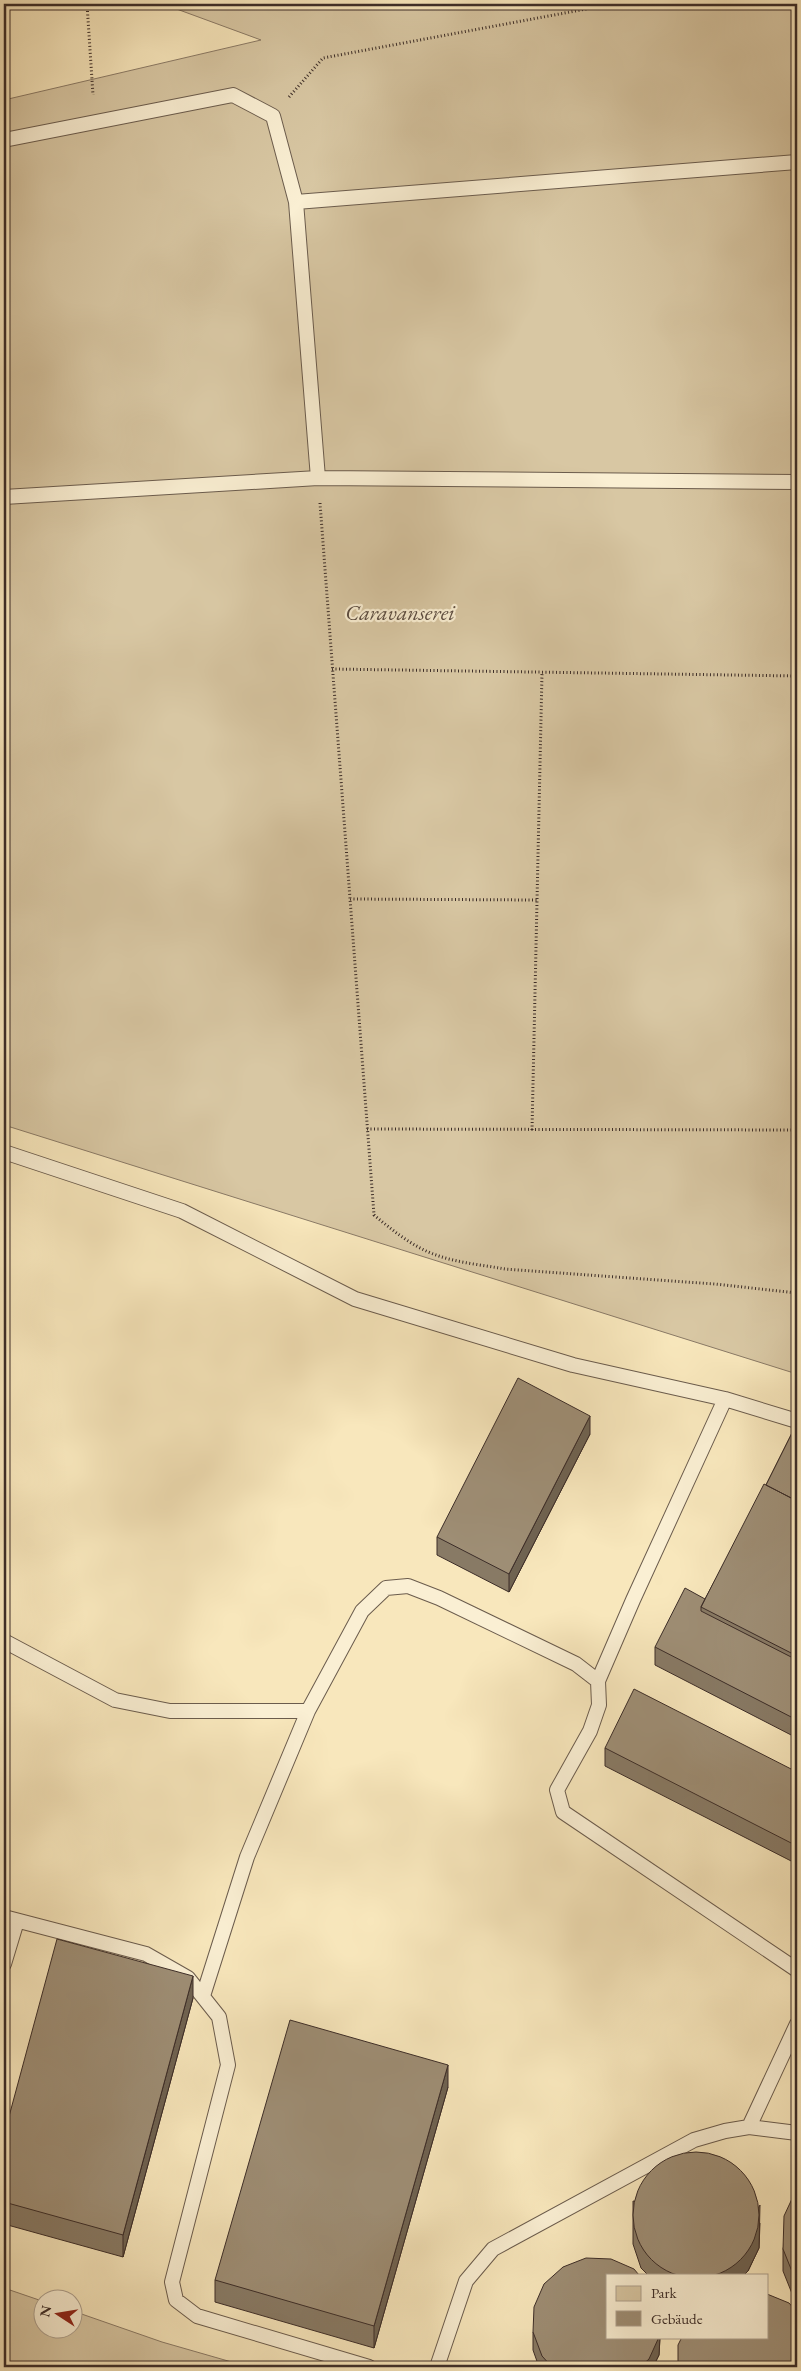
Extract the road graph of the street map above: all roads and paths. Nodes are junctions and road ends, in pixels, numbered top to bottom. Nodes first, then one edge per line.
1 (87, 4) edge
2 (613, 4) edge
3 (273, 116) junction
4 (95, 122) junction
5 (4, 140) edge
6 (797, 162) edge
7 (296, 202) junction
8 (318, 478) junction
9 (797, 482) edge
10 (4, 497) edge
11 (332, 670) junction
12 (542, 672) junction
13 (797, 676) edge
14 (350, 898) junction
15 (537, 900) junction
16 (367, 1129) junction
17 (532, 1130) junction
18 (797, 1130) edge
19 (4, 1152) edge
20 (797, 1293) edge
21 (725, 1399) junction
22 (797, 1421) edge
23 (4, 1641) edge
24 (598, 1681) junction
25 (308, 1711) junction
26 (10, 1919) edge
27 (4, 1964) edge
28 (797, 1970) edge
29 (202, 1996) junction
30 (797, 2024) edge
31 (749, 2127) junction
32 (797, 2133) edge
33 (369, 2367) edge
34 (437, 2367) edge

1 - 4 path
2 - 3 path
3 - 4 lane
3 - 7 lane
4 - 5 lane
6 - 7 lane
7 - 8 lane
8 - 9 lane
8 - 10 lane
8 - 11 path
11 - 12 path
11 - 14 path
12 - 13 path
12 - 15 path
14 - 15 path
14 - 16 path
15 - 17 path
16 - 17 path
16 - 20 path
17 - 18 path
19 - 21 lane
21 - 22 lane
21 - 24 lane
23 - 25 lane
24 - 25 lane
24 - 28 lane
25 - 29 lane
26 - 27 lane
26 - 29 lane
29 - 33 lane
30 - 31 lane
31 - 32 lane
31 - 34 lane

